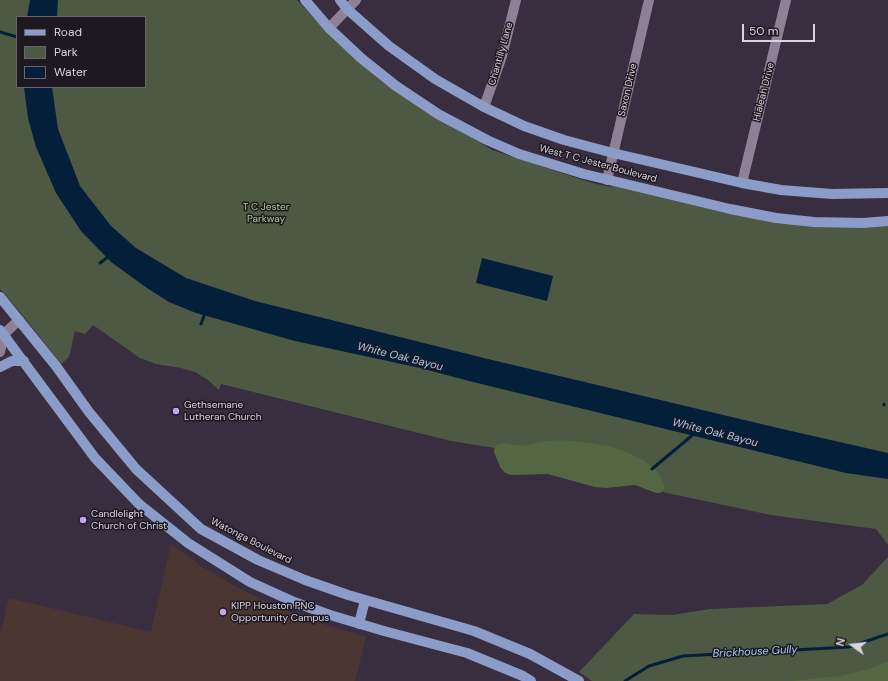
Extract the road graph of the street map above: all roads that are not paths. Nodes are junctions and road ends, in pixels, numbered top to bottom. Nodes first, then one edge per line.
1 (305, 0) edge
2 (340, 0) edge
3 (356, 0) edge
4 (516, 0) edge
5 (649, 0) edge
6 (786, 0) edge
7 (347, 9) junction
8 (329, 28) junction
9 (484, 107) junction
10 (613, 153) junction
11 (606, 180) junction
12 (742, 183) junction
13 (888, 193) edge
14 (888, 221) edge
15 (0, 297) edge
16 (19, 320) junction
17 (2, 332) edge
18 (0, 352) edge
19 (24, 361) junction
20 (0, 366) edge
21 (365, 600) junction
22 (359, 624) junction
23 (531, 681) edge
24 (578, 681) edge

1 - 8 main road, West T C Jester Boulevard
2 - 7 main road, West T C Jester Boulevard
3 - 7 street
4 - 9 street, Chantilly Lane
5 - 10 street, Saxon Drive
6 - 12 street, Hialeah Drive
7 - 8 street
7 - 9 main road, West T C Jester Boulevard
8 - 11 main road, West T C Jester Boulevard
9 - 10 main road, West T C Jester Boulevard
10 - 11 street, Saxon Drive
10 - 12 main road, West T C Jester Boulevard
11 - 14 main road, West T C Jester Boulevard
12 - 13 main road, West T C Jester Boulevard
15 - 16 main road, Watonga Boulevard
16 - 17 street
16 - 21 main road, Watonga Boulevard
17 - 18 street
17 - 19 main road
19 - 20 main road
19 - 22 main road
21 - 22 main road
21 - 24 main road, Watonga Boulevard
22 - 23 main road

